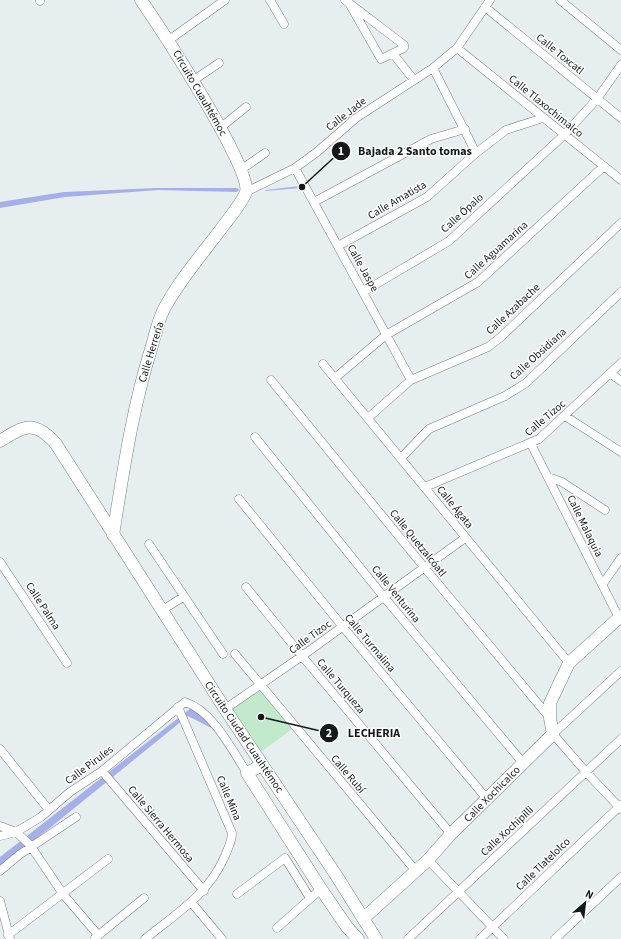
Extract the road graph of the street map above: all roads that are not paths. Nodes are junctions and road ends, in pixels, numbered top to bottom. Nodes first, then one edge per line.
1 (141, 0) edge
2 (225, 0) edge
3 (270, 0) edge
4 (490, 0) edge
5 (560, 0) edge
6 (347, 2) edge
7 (484, 7) junction
8 (284, 24) dead end
9 (169, 40) junction
10 (457, 48) junction
11 (621, 50) edge
12 (394, 55) junction
13 (219, 63) dead end
14 (621, 65) edge
15 (433, 68) junction
16 (194, 80) junction
17 (414, 80) junction
18 (597, 99) junction
19 (246, 107) dead end
20 (543, 118) junction
21 (621, 118) edge
22 (220, 128) junction
23 (465, 129) junction
24 (564, 135) junction
25 (265, 153) dead end
26 (476, 153) junction
27 (604, 166) junction
28 (294, 168) junction
29 (242, 170) junction
30 (621, 180) edge
31 (246, 192) junction
32 (314, 202) junction
33 (621, 223) edge
34 (338, 246) junction
35 (363, 292) junction
36 (621, 292) edge
37 (386, 335) junction
38 (621, 363) edge
39 (323, 364) dead end
40 (610, 373) junction
41 (335, 378) junction
42 (271, 380) dead end
43 (411, 380) junction
44 (621, 381) edge
45 (565, 416) junction
46 (368, 418) junction
47 (256, 437) dead end
48 (0, 441) edge
49 (532, 444) junction
50 (621, 452) edge
51 (401, 458) junction
52 (548, 477) junction
53 (425, 487) junction
54 (239, 499) dead end
55 (604, 510) dead end
56 (113, 535) junction
57 (465, 538) junction
58 (149, 544) dead end
59 (621, 558) edge
60 (0, 562) edge
61 (424, 567) junction
62 (602, 585) junction
63 (246, 587) dead end
64 (383, 596) junction
65 (184, 597) junction
66 (161, 611) junction
67 (620, 617) edge
68 (342, 627) junction
69 (223, 654) dead end
70 (235, 654) dead end
71 (302, 656) junction
72 (67, 663) dead end
73 (569, 663) junction
74 (621, 671) edge
75 (260, 686) junction
76 (225, 709) junction
77 (181, 714) junction
78 (550, 718) junction
79 (553, 734) junction
80 (621, 739) edge
81 (0, 749) edge
82 (523, 764) junction
83 (262, 765) junction
84 (586, 772) junction
85 (103, 773) junction
86 (247, 773) junction
87 (487, 799) junction
88 (620, 807) edge
89 (49, 810) junction
90 (76, 818) dead end
91 (0, 826) edge
92 (18, 834) junction
93 (451, 834) junction
94 (0, 836) edge
95 (30, 846) junction
96 (108, 859) dead end
97 (428, 860) junction
98 (415, 870) junction
99 (0, 871) edge
100 (621, 877) edge
101 (321, 889) junction
102 (204, 892) junction
103 (458, 892) junction
104 (63, 894) junction
105 (237, 894) dead end
106 (144, 898) dead end
107 (310, 898) junction
108 (0, 901) edge
109 (191, 902) junction
110 (364, 918) junction
111 (493, 927) junction
112 (277, 928) dead end
113 (9, 937) edge
114 (96, 937) edge
115 (371, 937) edge
116 (145, 939) edge
117 (222, 939) edge
118 (358, 939) edge
119 (408, 939) edge
120 (480, 939) edge
121 (504, 939) edge
122 (555, 939) edge

1 - 9 main road, Circuito Cuauhtémoc
2 - 9 street
3 - 8 street
4 - 7 street, Calle Jade
5 - 11 street
6 - 12 street
6 - 12 street
7 - 10 street, Calle Jade
7 - 18 street, Calle Toxcatl
9 - 16 main road, Circuito Cuauhtémoc
10 - 15 street, Calle Jade
10 - 20 street, Calle Tlaxochimalco
12 - 17 street
13 - 16 street
14 - 18 street, Calle Ópalo
15 - 17 street, Calle Jade
15 - 23 street
16 - 22 main road, Circuito Cuauhtémoc
17 - 28 street, Calle Jade
18 - 21 street, Calle Toxcatl
18 - 24 street, Calle Ópalo
19 - 22 street
20 - 24 street, Calle Tlaxochimalco
20 - 26 street, Calle Amatista
22 - 29 main road, Circuito Cuauhtémoc
23 - 26 street
23 - 32 street
24 - 27 street, Calle Tlaxochimalco
24 - 35 street, Calle Ópalo
25 - 29 street
26 - 34 street, Calle Amatista
27 - 30 street, Calle Tlaxochimalco
27 - 37 street, Calle Aguamarina
28 - 31 street, Calle Jade
28 - 32 street, Calle Jaspe
29 - 31 main road, Circuito Cuauhtémoc
31 - 56 main road, Calle Herrería
32 - 34 street, Calle Jaspe
33 - 43 street, Calle Azabache
34 - 35 street, Calle Jaspe
35 - 37 street, Calle Jaspe
36 - 51 street, Calle Obsidiana
37 - 41 street, Calle Aguamarina
37 - 43 street, Calle Jaspe
38 - 40 street, Calle Tizoc
39 - 41 street, Calle Ágata
40 - 44 street
40 - 45 street, Calle Tizoc
41 - 46 street, Calle Ágata
42 - 61 street, Calle Quetzalcóatl
43 - 46 street, Calle Azabache
45 - 49 street, Calle Tizoc
45 - 50 street
46 - 51 street, Calle Ágata
47 - 64 street, Calle Venturina
48 - 56 main road, Circuito Ciudad Cuauhtémoc
49 - 52 street, Calle Malaquia
49 - 53 street, Calle Tizoc
51 - 53 street, Calle Ágata
52 - 55 street
52 - 62 street, Calle Malaquia
53 - 57 street, Calle Ágata
54 - 68 street, Calle Turmalina
56 - 66 main road, Circuito Ciudad Cuauhtémoc
57 - 61 street, Calle Tizoc
57 - 73 street, Calle Ágata
58 - 65 street
59 - 62 street
60 - 72 street, Calle Palma
61 - 64 street, Calle Tizoc
61 - 78 street, Calle Quetzalcóatl
62 - 67 street, Calle Malaquia
63 - 71 street, Calle Turqueza
64 - 68 street, Calle Tizoc
64 - 82 street, Calle Venturina
65 - 66 street
65 - 69 street
66 - 76 main road, Circuito Ciudad Cuauhtémoc
67 - 73 main road
68 - 71 street, Calle Tizoc
68 - 87 street, Calle Turmalina
70 - 75 street, Calle Rubí
71 - 75 street, Calle Tizoc
71 - 93 street, Calle Turqueza
73 - 78 main road
74 - 79 street, Calle Xochicalco
75 - 76 street, Calle Tizoc
75 - 98 street, Calle Rubí
76 - 83 main road, Circuito Ciudad Cuauhtémoc
77 - 85 street, Calle Pirules
77 - 86 street, Calle Pirules
77 - 102 street, Calle Mina
78 - 79 main road
79 - 82 main road, Calle Xochicalco
79 - 84 street
80 - 84 street, Calle Xochipilli
81 - 89 street
82 - 87 main road, Calle Xochicalco
83 - 86 main road
83 - 110 main road, Circuito Ciudad Cuauhtémoc
84 - 88 street
84 - 103 street, Calle Xochipilli
85 - 89 street, Calle Pirules
85 - 102 street, Calle Sierra Hermosa
86 - 101 main road
87 - 93 main road, Calle Xochicalco
88 - 111 street, Calle Tlatelolco
89 - 92 street, Calle Pirules
90 - 95 street
91 - 92 street
92 - 94 street, Calle Pirules
92 - 95 street
93 - 97 main road, Calle Xochicalco
95 - 99 street
95 - 104 street
96 - 104 street
97 - 98 main road, Calle Xochicalco
97 - 103 street
98 - 110 main road, Calle Xochicalco
100 - 122 street
101 - 107 street
101 - 118 main road
102 - 109 street, Calle Mina
103 - 111 street
103 - 119 street, Calle Xochipilli
104 - 113 street
104 - 114 street
105 - 107 street
106 - 114 street
107 - 112 street
108 - 113 street
109 - 116 street, Calle Mina
109 - 117 street
110 - 115 main road, Circuito Ciudad Cuauhtémoc
111 - 120 street, Calle Tlatelolco
111 - 121 street

